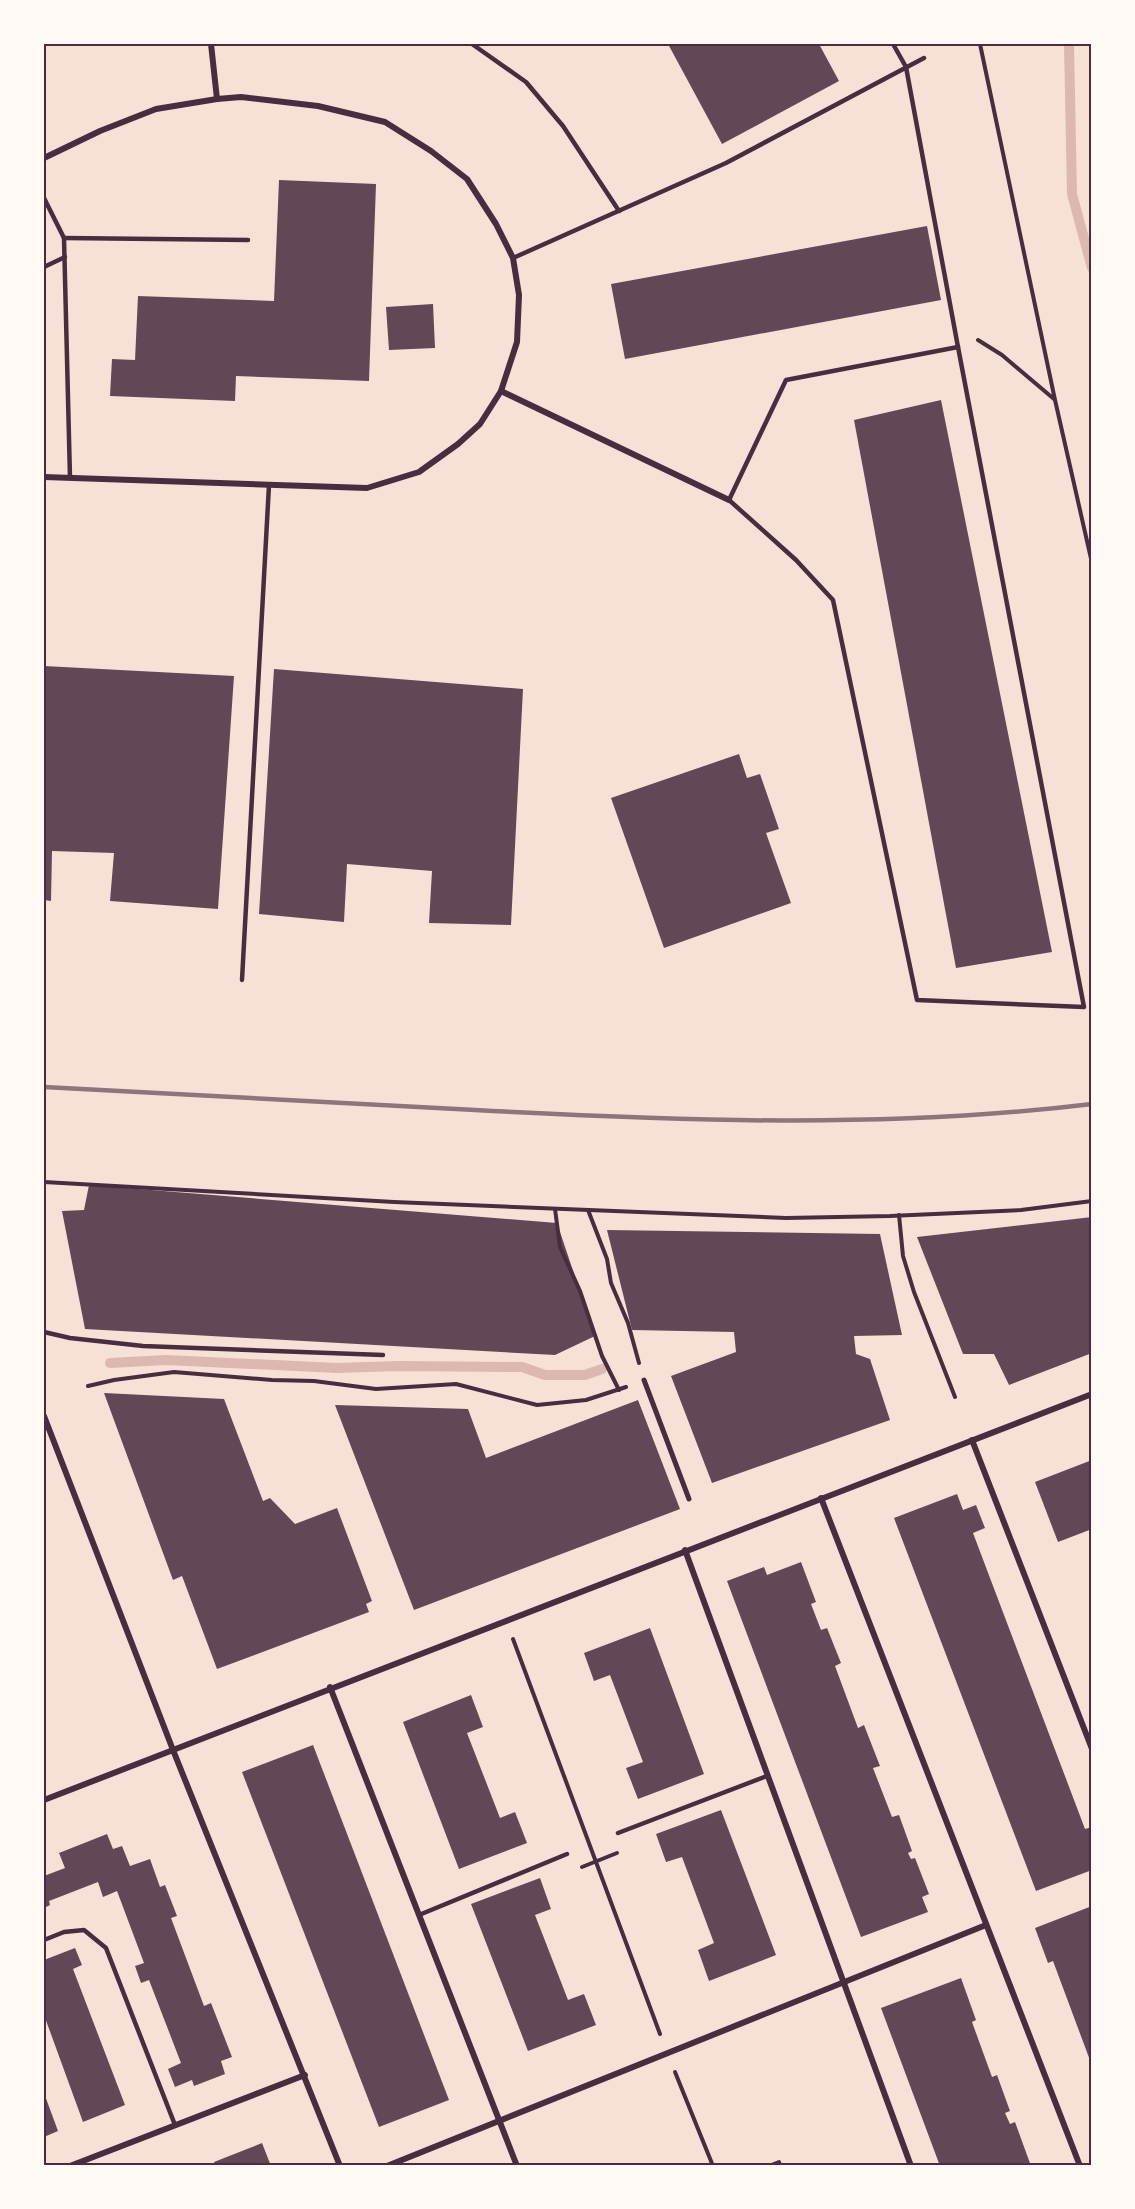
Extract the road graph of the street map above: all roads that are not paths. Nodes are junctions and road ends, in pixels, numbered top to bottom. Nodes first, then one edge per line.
1 (211, 44) edge
2 (472, 44) edge
3 (893, 44) edge
4 (924, 58) dead end
5 (906, 67) junction
6 (217, 99) junction
7 (44, 158) edge
8 (44, 198) edge
9 (619, 211) junction
10 (64, 237) junction
11 (248, 240) dead end
12 (65, 257) junction
13 (513, 258) junction
14 (44, 267) edge
15 (958, 345) junction
16 (501, 391) junction
17 (44, 477) edge
18 (70, 478) junction
19 (269, 485) junction
20 (729, 500) junction
21 (242, 980) dead end
22 (44, 1332) edge
23 (383, 1355) dead end
24 (644, 1380) road end
25 (1092, 1394) edge
26 (44, 1416) edge
27 (972, 1440) junction
28 (821, 1498) junction
29 (689, 1499) dead end
30 (685, 1550) junction
31 (330, 1687) junction
32 (1092, 1749) edge
33 (173, 1750) junction
34 (767, 1776) junction
35 (44, 1800) edge
36 (618, 1833) dead end
37 (567, 1854) dead end
38 (419, 1915) junction
39 (986, 1925) junction
40 (44, 1940) edge
41 (843, 1982) junction
42 (305, 2075) junction
43 (500, 2120) junction
44 (175, 2125) junction
45 (70, 2166) edge
46 (340, 2166) edge
47 (387, 2166) edge
48 (518, 2166) edge
49 (910, 2166) edge
50 (1080, 2166) edge

1 - 6 street
2 - 9 lane
3 - 5 lane
4 - 5 lane
5 - 9 lane
5 - 15 lane
6 - 7 street
6 - 13 street
8 - 10 lane
9 - 13 lane
10 - 11 lane
10 - 12 lane
12 - 14 lane
12 - 18 lane
13 - 16 street
15 - 20 lane
15 - 20 lane
16 - 19 street
16 - 20 street
17 - 18 street
18 - 19 street
19 - 21 lane
22 - 23 lane
24 - 29 street
25 - 27 street
26 - 33 street
27 - 28 street
27 - 32 street
28 - 30 street
28 - 39 street
30 - 31 street
30 - 34 street
31 - 33 street
31 - 38 street
33 - 35 street
33 - 42 street
34 - 36 lane
34 - 41 street
37 - 38 lane
38 - 43 street
39 - 41 street
39 - 50 street
40 - 44 lane
41 - 43 street
41 - 49 street
42 - 44 street
42 - 46 street
43 - 47 street
43 - 48 street
44 - 45 street

